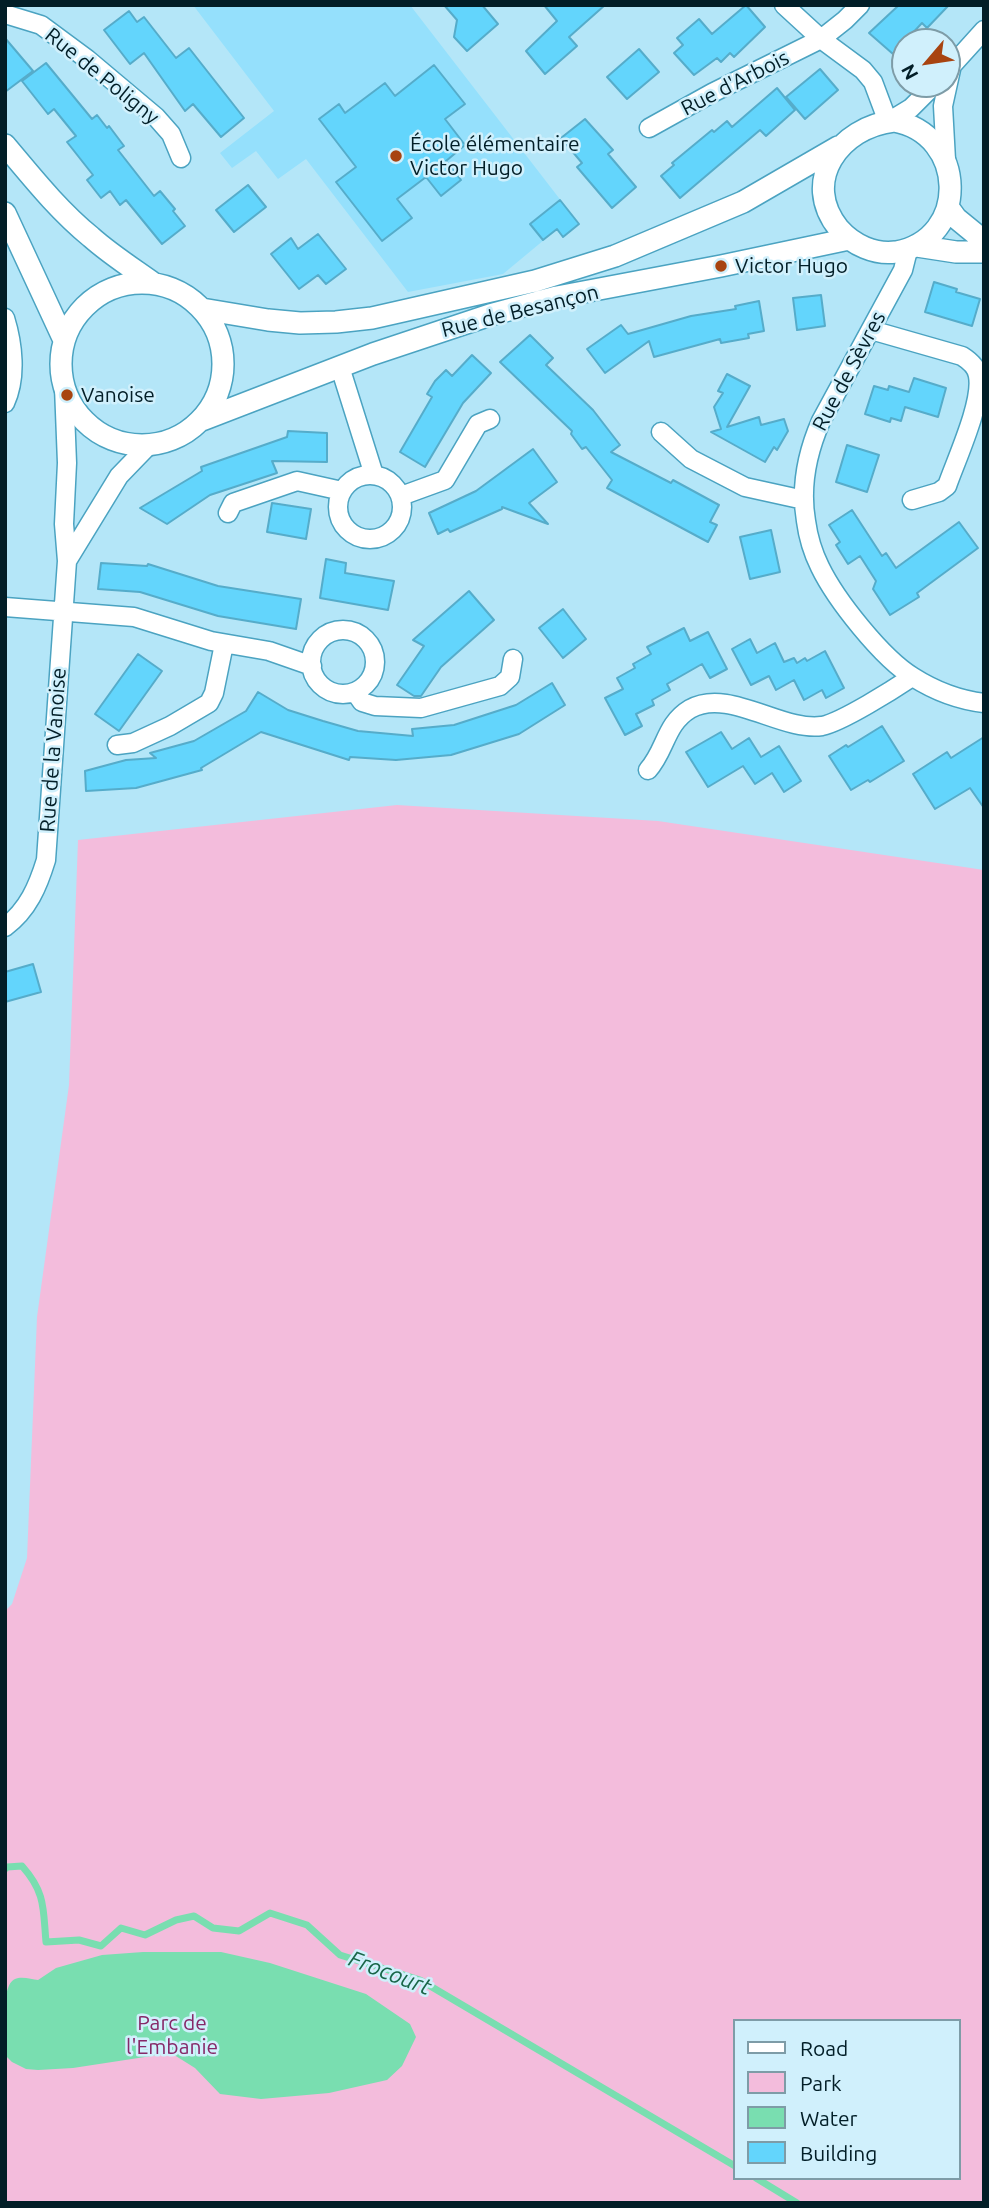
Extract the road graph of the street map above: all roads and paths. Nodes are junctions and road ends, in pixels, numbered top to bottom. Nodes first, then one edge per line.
1 (784, 5) edge
2 (860, 5) edge
3 (5, 14) edge
4 (984, 30) edge
5 (821, 39) junction
6 (961, 56) edge
7 (921, 98) edge
8 (944, 98) edge
9 (888, 122) junction
10 (649, 128) dead end
11 (5, 145) edge
12 (838, 147) junction
13 (181, 158) dead end
14 (946, 160) junction
15 (948, 207) junction
16 (5, 213) edge
17 (849, 239) junction
18 (984, 241) edge
19 (913, 248) junction
20 (984, 252) edge
21 (153, 283) junction
22 (202, 309) junction
23 (5, 318) edge
24 (871, 330) junction
25 (64, 340) junction
26 (340, 367) junction
27 (64, 387) junction
28 (5, 403) edge
29 (489, 419) dead end
30 (202, 420) junction
31 (661, 432) dead end
32 (148, 446) junction
33 (373, 475) junction
34 (341, 491) junction
35 (401, 496) junction
36 (804, 500) junction
37 (912, 500) dead end
38 (228, 513) dead end
39 (67, 561) junction
40 (5, 607) edge
41 (62, 611) junction
42 (224, 644) junction
43 (513, 659) dead end
44 (312, 667) junction
45 (912, 677) junction
46 (355, 692) junction
47 (984, 703) edge
48 (117, 745) dead end
49 (648, 770) dead end
50 (5, 927) edge

1 - 5 street, Rue d'Arbois
2 - 5 street, Rue d'Arbois
3 - 13 street, Rue de Poligny
4 - 6 street
5 - 9 street, Rue d'Arbois
5 - 10 street, Rue d'Arbois
7 - 9 street
8 - 14 street
9 - 12 street
9 - 14 street
11 - 21 street
12 - 17 street
12 - 22 street, Rue de Besançon
14 - 15 street
15 - 18 street
15 - 19 street
16 - 25 street
17 - 19 street
17 - 26 street, Rue de Besançon
19 - 20 street
19 - 24 street, Rue de Sèvres
21 - 22 street
21 - 25 street
22 - 30 street
23 - 28 street
24 - 36 street, Rue de Sèvres
24 - 37 street
25 - 27 street
26 - 30 street, Rue de Besançon
26 - 33 street
27 - 32 street
27 - 39 street, Rue de la Vanoise
29 - 35 street
30 - 32 street
31 - 36 street
32 - 39 street, Rue de la Vanoise
33 - 34 street
33 - 35 street
34 - 35 street
34 - 38 street
36 - 45 street, Rue de Sèvres
39 - 41 street, Rue de la Vanoise
40 - 41 street
41 - 42 street
41 - 50 street, Rue de la Vanoise
42 - 44 street
42 - 48 street
43 - 46 street
44 - 46 street
44 - 46 street
45 - 47 street, Rue de Sèvres
45 - 49 street

